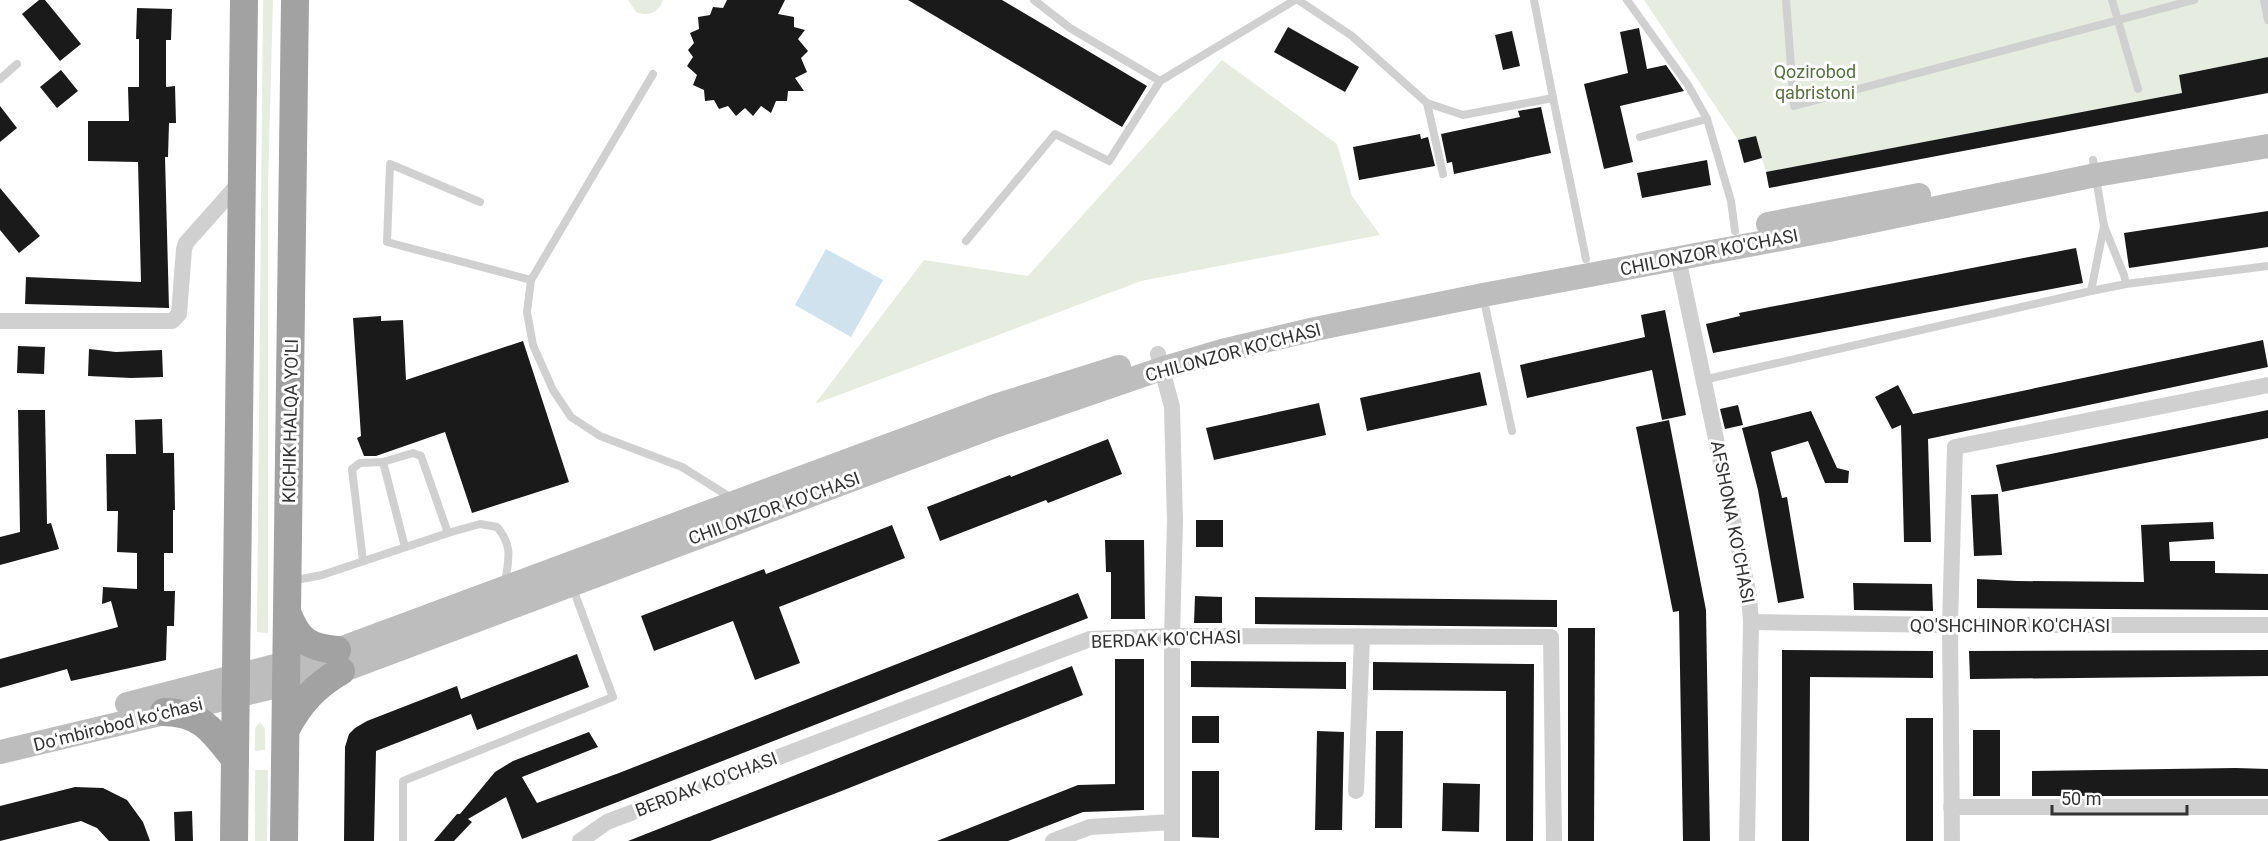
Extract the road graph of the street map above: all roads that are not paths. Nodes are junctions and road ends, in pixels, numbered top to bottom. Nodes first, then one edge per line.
1 (244, 0) edge
2 (295, 0) edge
3 (1034, 0) edge
4 (1296, 0) edge
5 (1534, 0) edge
6 (1628, 0) edge
7 (1785, 0) edge
8 (2112, 0) edge
9 (2194, 0) edge
10 (2264, 0) edge
11 (2268, 20) edge
12 (2118, 21) junction
13 (17, 64) dead end
14 (653, 74) dead end
15 (0, 79) edge
16 (1160, 81) junction
17 (2138, 89) dead end
18 (1553, 98) junction
19 (1427, 103) junction
20 (1707, 119) junction
21 (2268, 130) edge
22 (1640, 137) dead end
23 (2268, 146) edge
24 (2094, 167) junction
25 (1443, 174) dead end
26 (242, 179) junction
27 (480, 202) dead end
28 (2104, 226) junction
29 (1735, 231) junction
30 (966, 241) dead end
31 (1676, 250) junction
32 (1586, 259) junction
33 (2268, 266) edge
34 (531, 280) junction
35 (2126, 284) junction
36 (2091, 291) junction
37 (1483, 295) junction
38 (0, 321) edge
39 (1160, 362) junction
40 (1704, 380) junction
41 (2268, 385) edge
42 (1512, 431) dead end
43 (383, 462) junction
44 (737, 501) junction
45 (448, 533) junction
46 (405, 547) junction
47 (363, 561) junction
48 (287, 581) junction
49 (572, 585) junction
50 (504, 587) junction
51 (287, 612) junction
52 (1751, 622) junction
53 (1950, 625) junction
54 (2268, 625) edge
55 (1172, 636) junction
56 (1362, 637) junction
57 (339, 661) junction
58 (286, 673) junction
59 (236, 686) junction
60 (164, 712) junction
61 (285, 731) junction
62 (2, 741) edge
63 (235, 759) junction
64 (1356, 791) dead end
65 (1952, 807) junction
66 (2268, 807) edge
67 (1172, 822) junction
68 (234, 841) edge
69 (284, 841) edge
70 (403, 841) edge
71 (580, 841) edge
72 (1053, 841) edge
73 (1172, 841) edge
74 (1554, 841) edge
75 (1747, 841) edge
76 (1952, 841) edge

1 - 26 highway
2 - 48 highway, KICHIK HALQA YO'LI
3 - 16 lane
4 - 16 lane
4 - 19 lane
5 - 18 lane
6 - 20 lane
7 - 12 lane
8 - 12 lane
9 - 12 lane
10 - 11 lane
12 - 17 lane
13 - 15 lane
14 - 34 lane
16 - 30 lane
18 - 19 lane
18 - 32 lane
19 - 25 lane
20 - 22 lane
20 - 29 lane
21 - 24 main road, CHILONZOR KO'CHASI
23 - 24 main road, CHILONZOR KO'CHASI
24 - 28 lane
24 - 29 main road, CHILONZOR KO'CHASI
24 - 31 main road, CHILONZOR KO'CHASI
26 - 38 street
26 - 59 highway
27 - 34 lane
28 - 35 lane
28 - 36 lane
29 - 31 main road, CHILONZOR KO'CHASI
31 - 32 main road, CHILONZOR KO'CHASI
31 - 37 main road, CHILONZOR KO'CHASI
31 - 40 street, AFSHONA KO'CHASI
32 - 39 main road, CHILONZOR KO'CHASI
33 - 35 lane
34 - 44 lane
35 - 36 lane
36 - 40 lane
37 - 39 main road, CHILONZOR KO'CHASI
37 - 42 lane
39 - 44 main road, CHILONZOR KO'CHASI
39 - 49 main road, CHILONZOR KO'CHASI
39 - 55 street
40 - 52 street, AFSHONA KO'CHASI
41 - 53 street
43 - 45 lane
43 - 46 lane
43 - 47 lane
44 - 50 main road, CHILONZOR KO'CHASI
45 - 46 lane
45 - 50 lane
46 - 47 lane
47 - 48 lane
48 - 51 highway, KICHIK HALQA YO'LI
49 - 57 main road, CHILONZOR KO'CHASI
49 - 70 lane
50 - 57 main road, CHILONZOR KO'CHASI
51 - 57 highway
51 - 58 highway, KICHIK HALQA YO'LI
52 - 53 street, QO'SHCHINOR KO'CHASI
52 - 75 street, AFSHONA KO'CHASI
53 - 54 street, QO'SHCHINOR KO'CHASI
53 - 65 street
55 - 56 street, BERDAK KO'CHASI
55 - 67 street
55 - 71 street, BERDAK KO'CHASI
56 - 64 street
56 - 74 street, BERDAK KO'CHASI
57 - 58 main road, CHILONZOR KO'CHASI
57 - 61 highway
58 - 59 main road, CHILONZOR KO'CHASI
58 - 61 highway, KICHIK HALQA YO'LI
59 - 60 main road, Doʻmbirobod koʻchasi
59 - 62 main road, Doʻmbirobod koʻchasi
59 - 63 highway
60 - 62 main road, Doʻmbirobod koʻchasi
60 - 63 highway
61 - 69 highway, KICHIK HALQA YO'LI
63 - 68 highway
65 - 66 street
65 - 76 street
67 - 72 street
67 - 73 street

